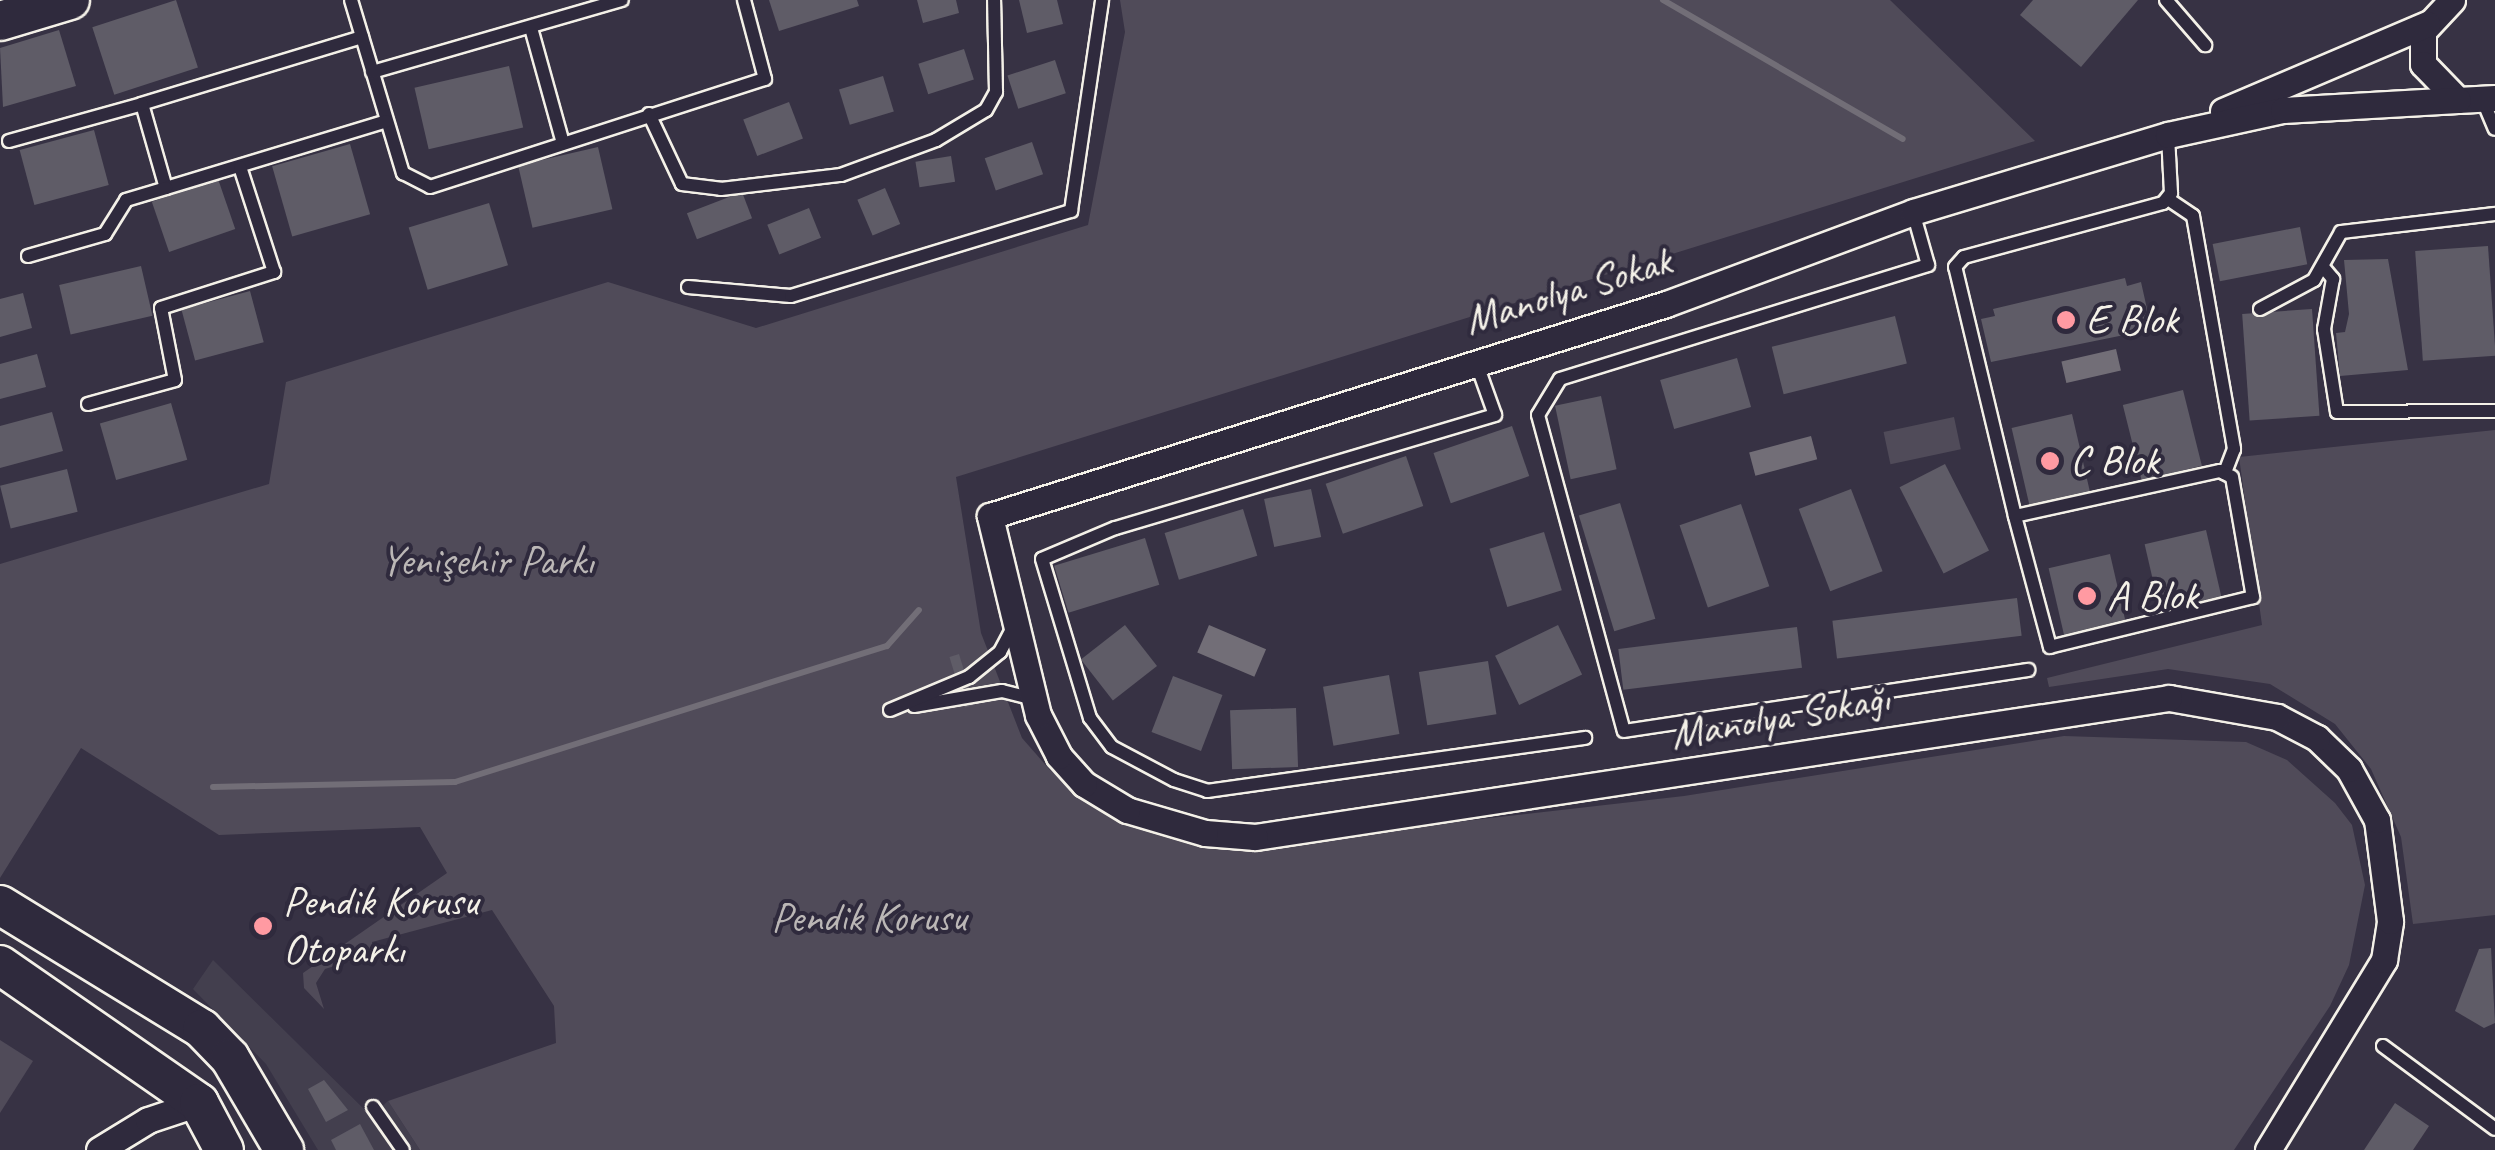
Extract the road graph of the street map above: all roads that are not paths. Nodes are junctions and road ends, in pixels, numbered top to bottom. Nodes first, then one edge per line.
1 (70, 0) edge
2 (351, 0) edge
3 (622, 0) edge
4 (744, 0) edge
5 (994, 0) edge
6 (1102, 0) edge
7 (2166, 0) edge
8 (2452, 0) edge
9 (0, 21) edge
10 (2427, 24) junction
11 (531, 28) junction
12 (362, 37) junction
13 (2205, 45) dead end
14 (372, 72) junction
15 (2484, 100) edge
16 (142, 104) junction
17 (649, 114) junction
18 (386, 122) junction
19 (2495, 130) edge
20 (2168, 135) junction
21 (8, 141) dead end
22 (563, 143) junction
23 (240, 167) junction
24 (166, 188) junction
25 (2168, 199) junction
26 (1913, 212) junction
27 (2495, 214) edge
28 (28, 256) dead end
29 (2323, 267) junction
30 (688, 287) dead end
31 (2260, 308) dead end
32 (1476, 362) junction
33 (88, 404) dead end
34 (2495, 411) edge
35 (2226, 474) junction
36 (990, 516) joint
37 (2015, 516) junction
38 (1016, 622) junction
39 (2028, 670) dead end
40 (1034, 698) junction
41 (1585, 738) dead end
42 (0, 905) edge
43 (0, 965) edge
44 (2383, 1046) dead end
45 (199, 1103) junction
46 (373, 1107) dead end
47 (2495, 1129) edge
48 (99, 1150) edge
49 (224, 1150) edge
50 (284, 1150) edge
51 (402, 1150) edge
52 (2268, 1150) edge

1 - 9 main road
2 - 12 lane
3 - 11 lane
4 - 17 lane
5 - 17 lane
6 - 30 lane
7 - 13 lane
8 - 10 street
10 - 15 street
10 - 20 street, Manolya Sokak
11 - 14 lane
11 - 22 lane
12 - 14 lane
12 - 16 lane
14 - 18 lane
15 - 19 lane
15 - 20 street, Manolya Sokak
16 - 21 lane
16 - 24 lane
17 - 22 lane
18 - 22 lane
18 - 23 lane
20 - 25 lane
20 - 26 street, Manolya Sokak
23 - 24 lane
23 - 33 lane
24 - 28 lane
25 - 35 lane
25 - 37 lane
26 - 32 street, Manolya Sokak
26 - 39 lane
27 - 29 lane
29 - 31 lane
29 - 34 lane
32 - 36 street, Manolya Sokak
32 - 41 lane
35 - 37 lane
35 - 37 lane
36 - 38 street, Manolya Sokağı
38 - 40 street, Manolya Sokağı
38 - 40 lane
40 - 52 street, Manolya Sokağı
42 - 50 main road
43 - 45 main road
44 - 47 lane
45 - 48 street
45 - 49 main road
46 - 51 lane

